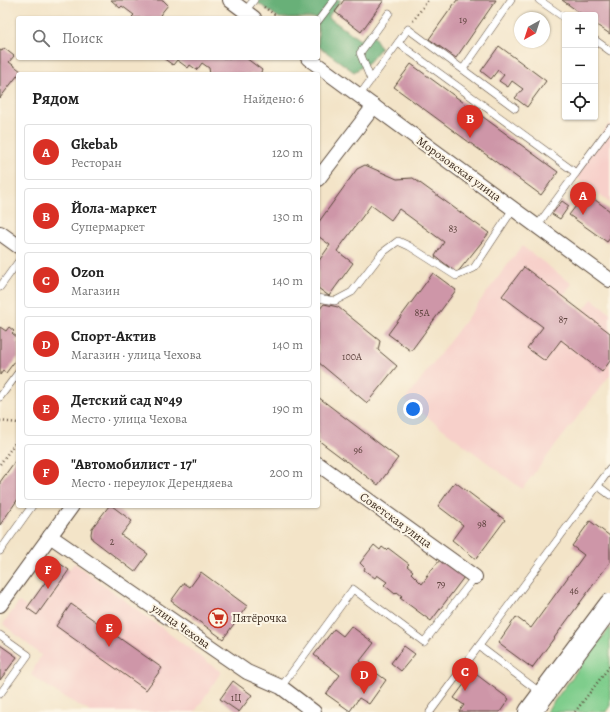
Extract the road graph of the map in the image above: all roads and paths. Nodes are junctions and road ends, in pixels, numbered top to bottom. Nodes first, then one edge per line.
1 (230, 0) edge
2 (334, 0) edge
3 (428, 0) edge
4 (511, 0) edge
5 (539, 0) edge
6 (260, 4) dead end
7 (251, 10) edge
8 (389, 13) dead end
9 (276, 16) edge
10 (562, 16) edge
11 (320, 18) edge
12 (408, 29) junction
13 (598, 42) edge
14 (398, 43) junction
15 (610, 51) edge
16 (311, 60) edge
17 (462, 69) junction
18 (371, 80) junction
19 (359, 96) junction
20 (374, 106) junction
21 (515, 108) dead end
22 (610, 127) edge
23 (576, 173) junction
24 (320, 175) edge
25 (513, 209) junction
26 (537, 226) junction
27 (0, 233) edge
28 (16, 245) edge
29 (16, 265) edge
30 (610, 280) edge
31 (0, 287) edge
32 (320, 299) edge
33 (16, 376) edge
34 (0, 397) edge
35 (0, 421) edge
36 (16, 423) edge
37 (16, 442) edge
38 (0, 464) edge
39 (320, 465) edge
40 (610, 469) edge
41 (598, 486) junction
42 (610, 494) edge
43 (31, 508) edge
44 (71, 508) edge
45 (50, 536) junction
46 (0, 551) edge
47 (475, 577) joint
48 (0, 605) edge
49 (610, 605) edge
50 (0, 635) edge
51 (478, 646) junction
52 (610, 666) edge
53 (281, 687) junction
54 (0, 694) edge
55 (543, 695) junction
56 (314, 712) edge
57 (430, 712) edge
58 (530, 712) edge
59 (575, 712) edge

1 - 7 street
2 - 11 lane
3 - 12 path
4 - 17 lane
5 - 10 lane
6 - 9 path
8 - 18 lane
12 - 14 lane
12 - 17 lane
13 - 15 lane
14 - 18 lane
14 - 23 lane
16 - 19 street, Морозовская улица
17 - 21 lane
18 - 19 lane
19 - 20 street, Морозовская улица
20 - 24 street
20 - 25 street, Морозовская улица
22 - 23 lane
23 - 26 lane
25 - 26 street, Морозовская улица
25 - 32 lane
26 - 30 street, Морозовская улица
27 - 28 street
29 - 31 lane
33 - 34 lane
35 - 36 path
37 - 38 path
39 - 47 street, Советская улица
40 - 41 lane
41 - 42 lane
41 - 51 lane
43 - 46 lane
44 - 45 street
45 - 48 street
45 - 53 street, улица Чехова
47 - 53 lane
49 - 55 main road
50 - 54 lane
51 - 55 lane
51 - 57 lane
52 - 59 path
53 - 56 street, улица Чехова
55 - 58 main road

